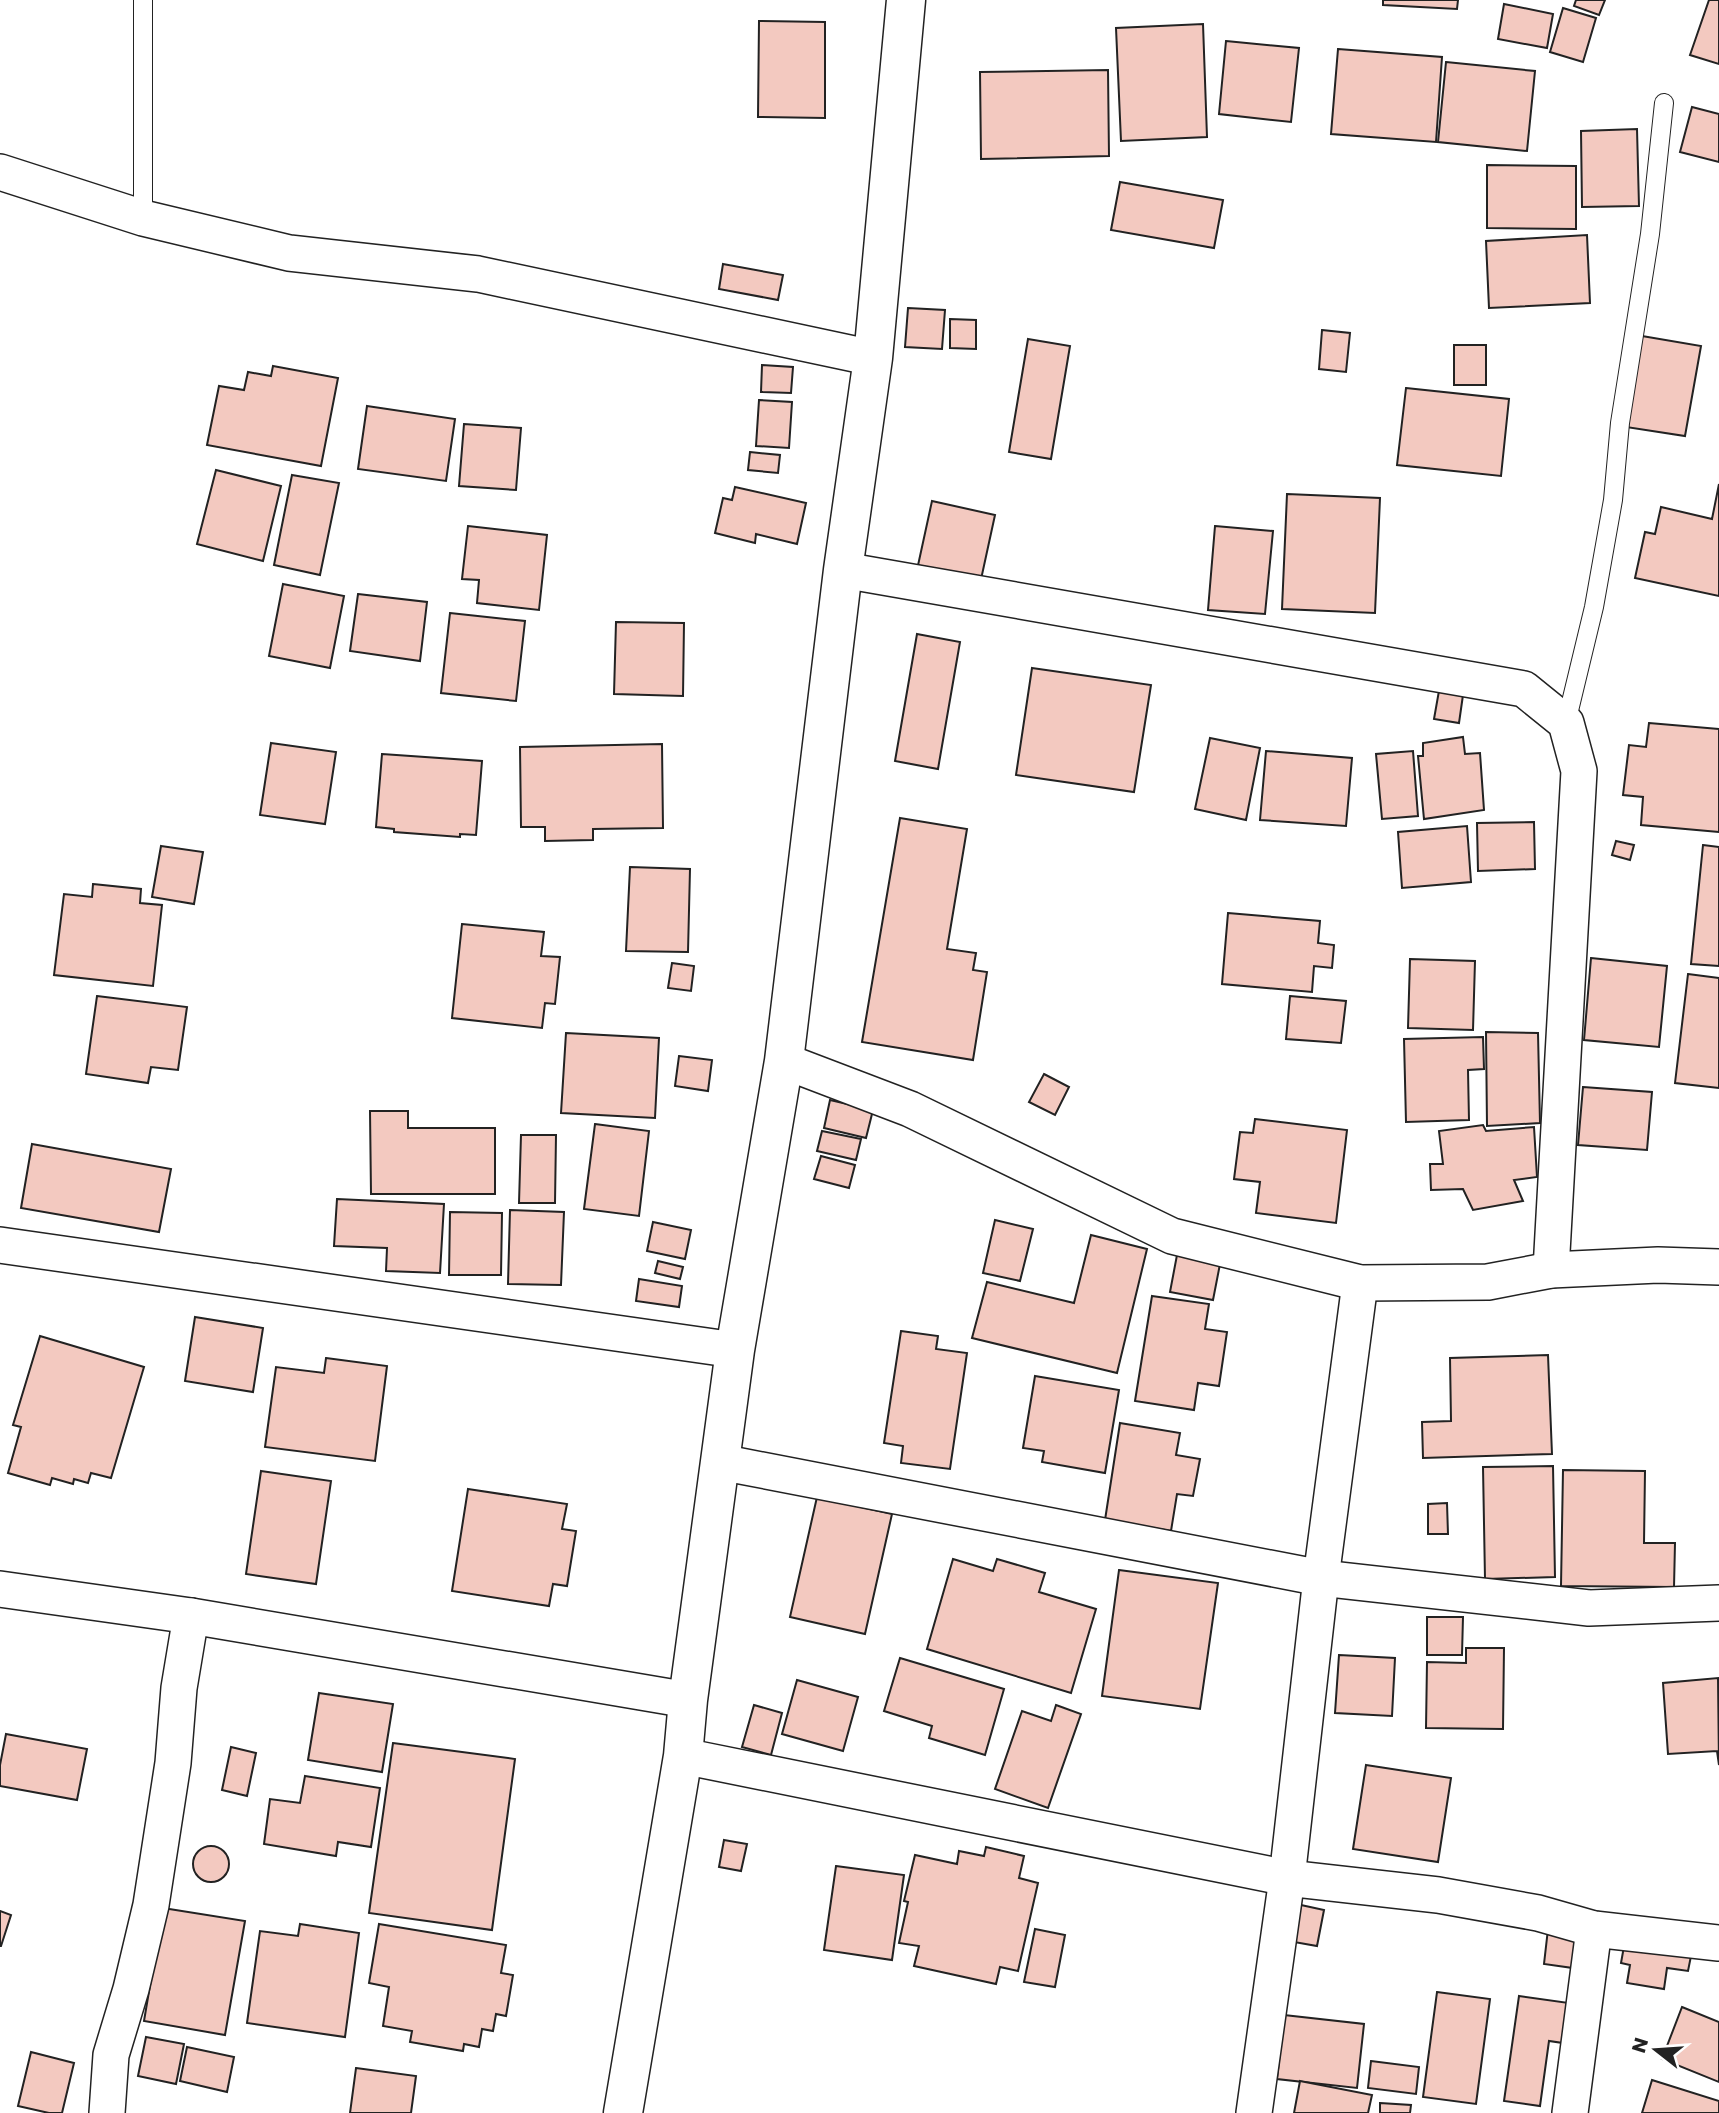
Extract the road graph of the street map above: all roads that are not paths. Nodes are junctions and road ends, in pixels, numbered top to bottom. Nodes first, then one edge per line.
1 (143, 0) edge
2 (906, 0) edge
3 (1664, 103) dead end
4 (0, 172) edge
5 (143, 218) junction
6 (873, 358) junction
7 (843, 570) junction
8 (1566, 723) junction
9 (783, 1061) junction
10 (0, 1245) edge
11 (1719, 1267) edge
12 (1551, 1270) junction
13 (1360, 1283) junction
14 (735, 1350) junction
15 (720, 1462) junction
16 (1321, 1578) junction
17 (0, 1589) edge
18 (1719, 1604) edge
19 (191, 1616) junction
20 (688, 1700) junction
21 (683, 1756) junction
22 (1287, 1878) junction
23 (1594, 1929) junction
24 (1719, 1943) edge
25 (107, 2113) edge
26 (623, 2113) edge
27 (1254, 2113) edge
28 (1570, 2113) edge

1 - 5 lane
2 - 6 street
3 - 8 lane
4 - 5 street
5 - 6 street
6 - 7 street
7 - 8 street
7 - 9 street
8 - 12 street
9 - 13 street
9 - 14 street
10 - 14 street
11 - 12 street
12 - 13 street
13 - 16 street
14 - 15 street
15 - 16 street
15 - 20 street
16 - 18 street
16 - 22 street
17 - 19 street
19 - 20 street
19 - 25 street
20 - 21 street
21 - 22 street
21 - 26 street
22 - 23 street
22 - 27 street
23 - 24 street
23 - 28 street

